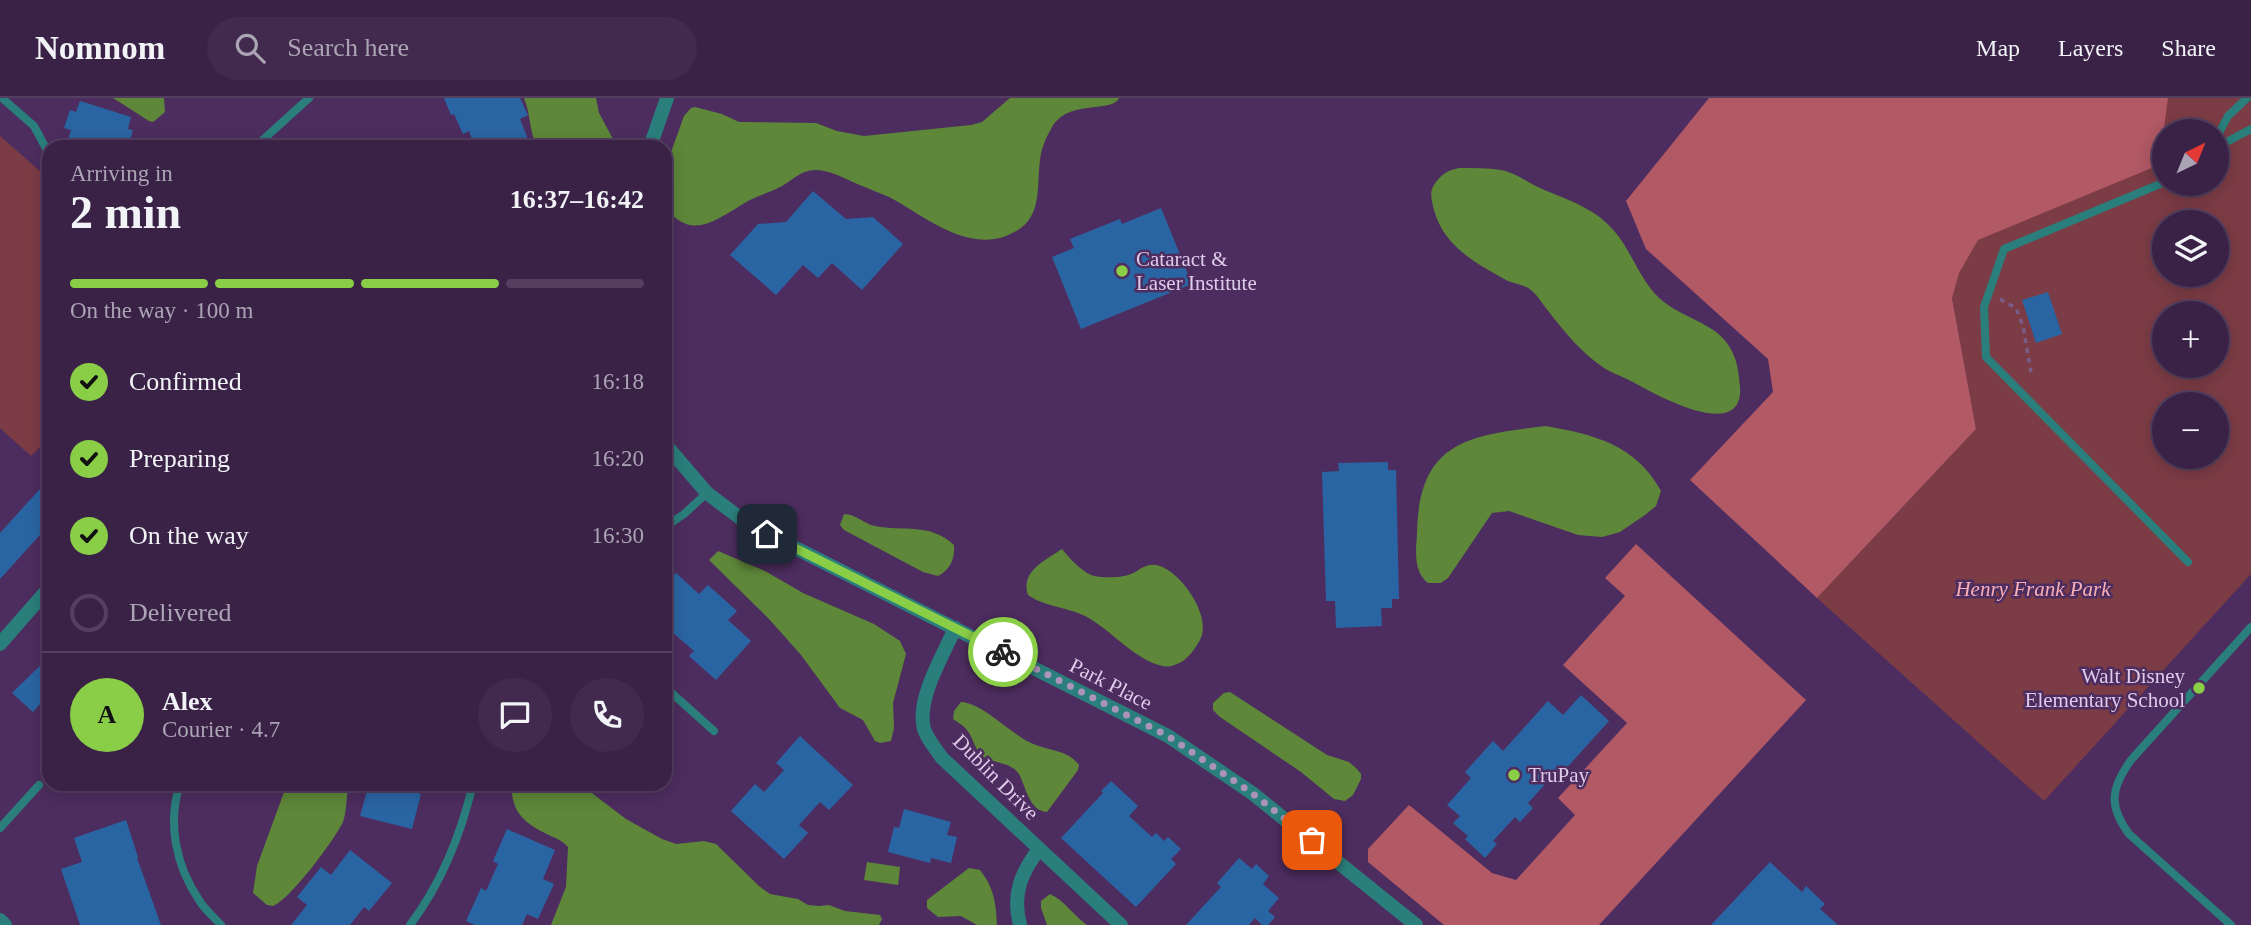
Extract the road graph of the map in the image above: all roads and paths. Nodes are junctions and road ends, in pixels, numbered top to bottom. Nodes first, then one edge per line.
1 (2, 98) edge
2 (309, 98) edge
3 (667, 98) edge
4 (2247, 98) edge
5 (2227, 119) edge
6 (2251, 128) edge
7 (263, 140) edge
8 (652, 140) edge
9 (2230, 140) edge
10 (42, 141) edge
11 (2152, 187) edge
12 (1988, 295) junction
13 (2031, 372) dead end
14 (672, 452) edge
15 (707, 493) junction
16 (672, 522) edge
17 (2188, 562) dead end
18 (42, 596) edge
19 (2251, 627) edge
20 (955, 628) junction
21 (0, 644) edge
22 (672, 693) edge
23 (714, 730) dead end
24 (39, 785) dead end
25 (178, 791) edge
26 (472, 791) edge
27 (0, 828) edge
28 (1040, 849) junction
29 (0, 920) edge
30 (5, 925) edge
31 (221, 925) edge
32 (410, 925) edge
33 (1020, 925) edge
34 (1121, 925) edge
35 (1416, 925) edge
36 (2231, 925) edge

1 - 10 lane
2 - 7 lane
3 - 8 street
4 - 5 lane
6 - 9 lane
11 - 12 lane
12 - 13 path
12 - 17 lane
14 - 15 street, Park Place
15 - 16 lane
15 - 20 street, Park Place
18 - 21 street
19 - 36 lane
20 - 28 street, Dublin Drive
20 - 35 street, Park Place
22 - 23 lane
24 - 27 lane
25 - 31 lane
26 - 32 lane
28 - 33 street
28 - 34 street, Dublin Drive
29 - 30 street

